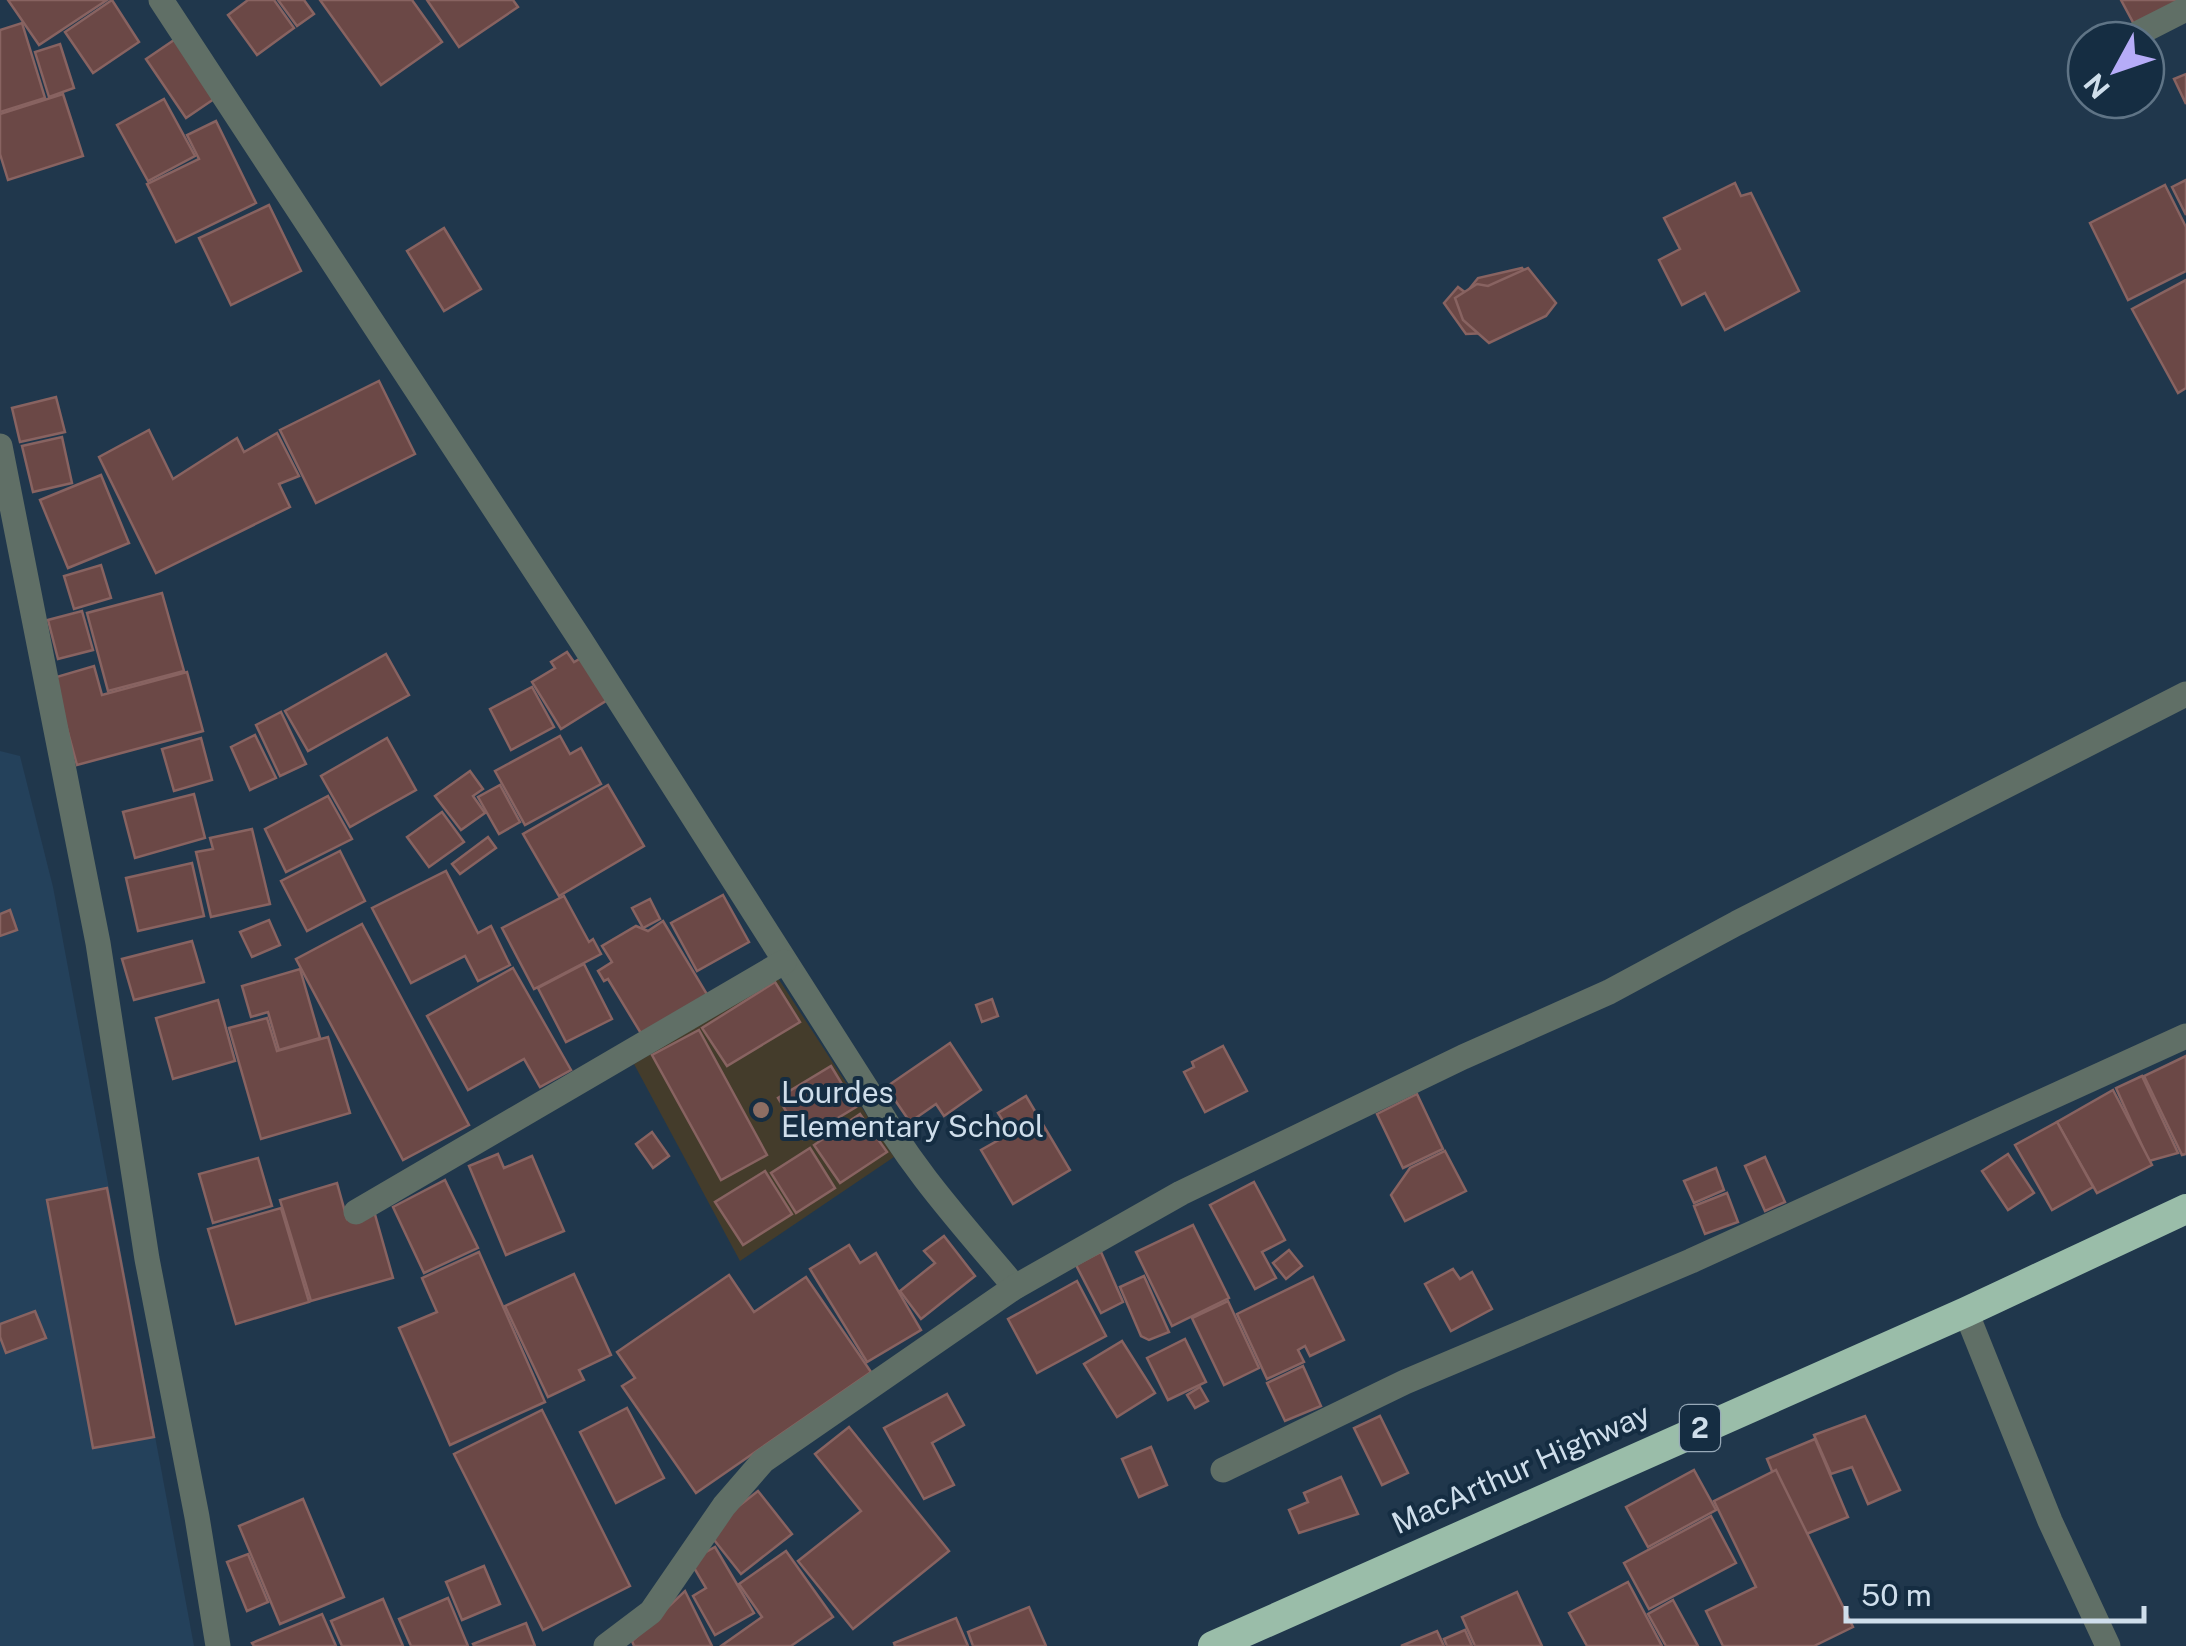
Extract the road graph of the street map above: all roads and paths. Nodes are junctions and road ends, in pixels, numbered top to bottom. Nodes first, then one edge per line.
1 (161, 0) edge
2 (0, 446) edge
3 (2186, 694) edge
4 (784, 962) junction
5 (2186, 1036) edge
6 (2186, 1209) edge
7 (356, 1212) dead end
8 (1016, 1287) junction
9 (1966, 1312) junction
10 (1223, 1470) dead end
11 (218, 1646) edge
12 (606, 1646) edge
13 (1213, 1646) edge
14 (2108, 1646) edge

1 - 4 street
2 - 11 street
3 - 8 street
4 - 7 street
4 - 8 street
5 - 10 street
6 - 9 highway, MacArthur Highway / 2
8 - 12 street
9 - 13 highway, MacArthur Highway / 2
9 - 14 street

